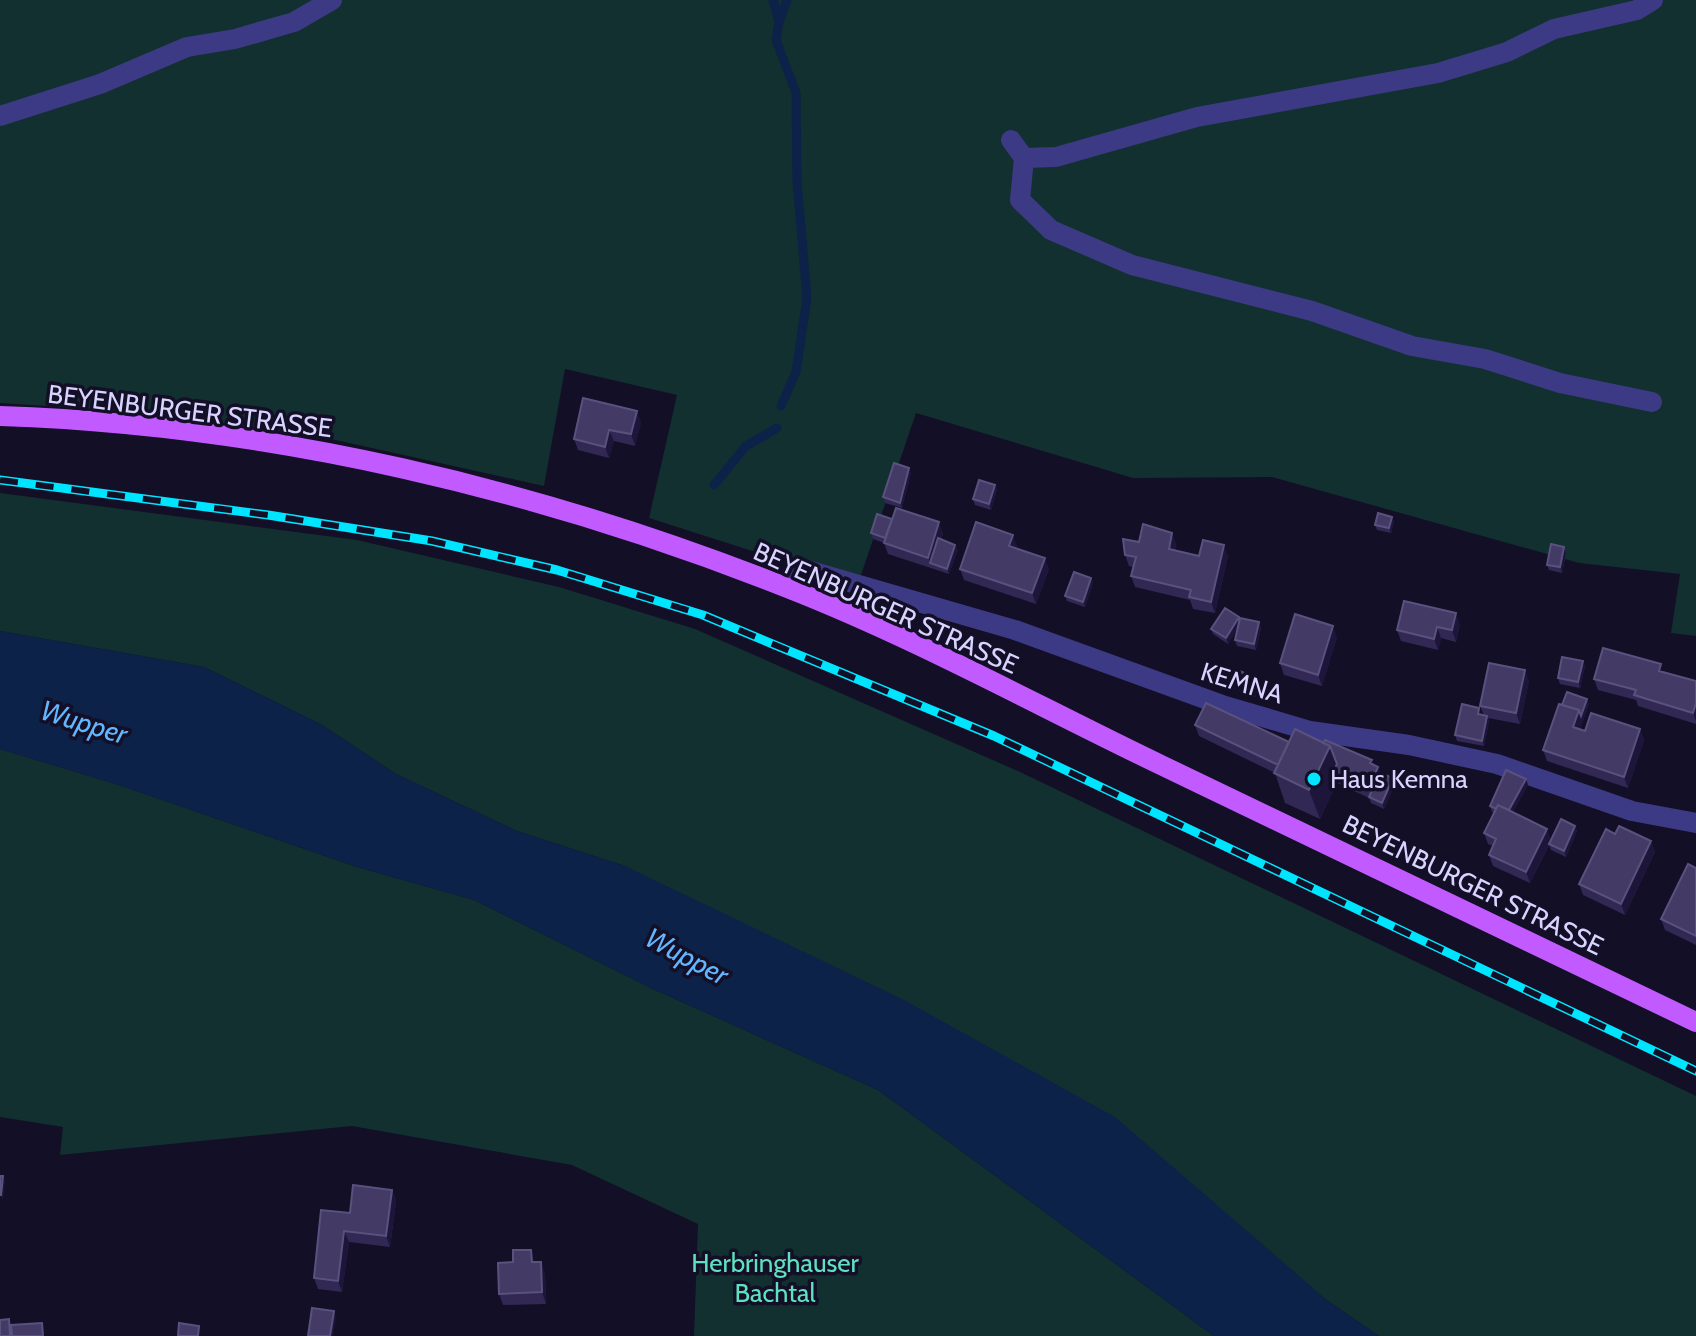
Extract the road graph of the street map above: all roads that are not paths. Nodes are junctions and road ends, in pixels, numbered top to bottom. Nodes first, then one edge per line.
1 (332, 0) edge
2 (1653, 0) edge
3 (0, 116) edge
4 (1011, 140) dead end
5 (1024, 158) junction
6 (1652, 402) dead end
7 (0, 416) edge
8 (793, 590) junction
9 (1696, 823) edge
10 (1696, 1022) edge

1 - 3 street
2 - 5 street
4 - 5 street
5 - 6 street
7 - 8 main road, BEYENBURGER STRASSE
8 - 9 street, KEMNA
8 - 10 main road, BEYENBURGER STRASSE

